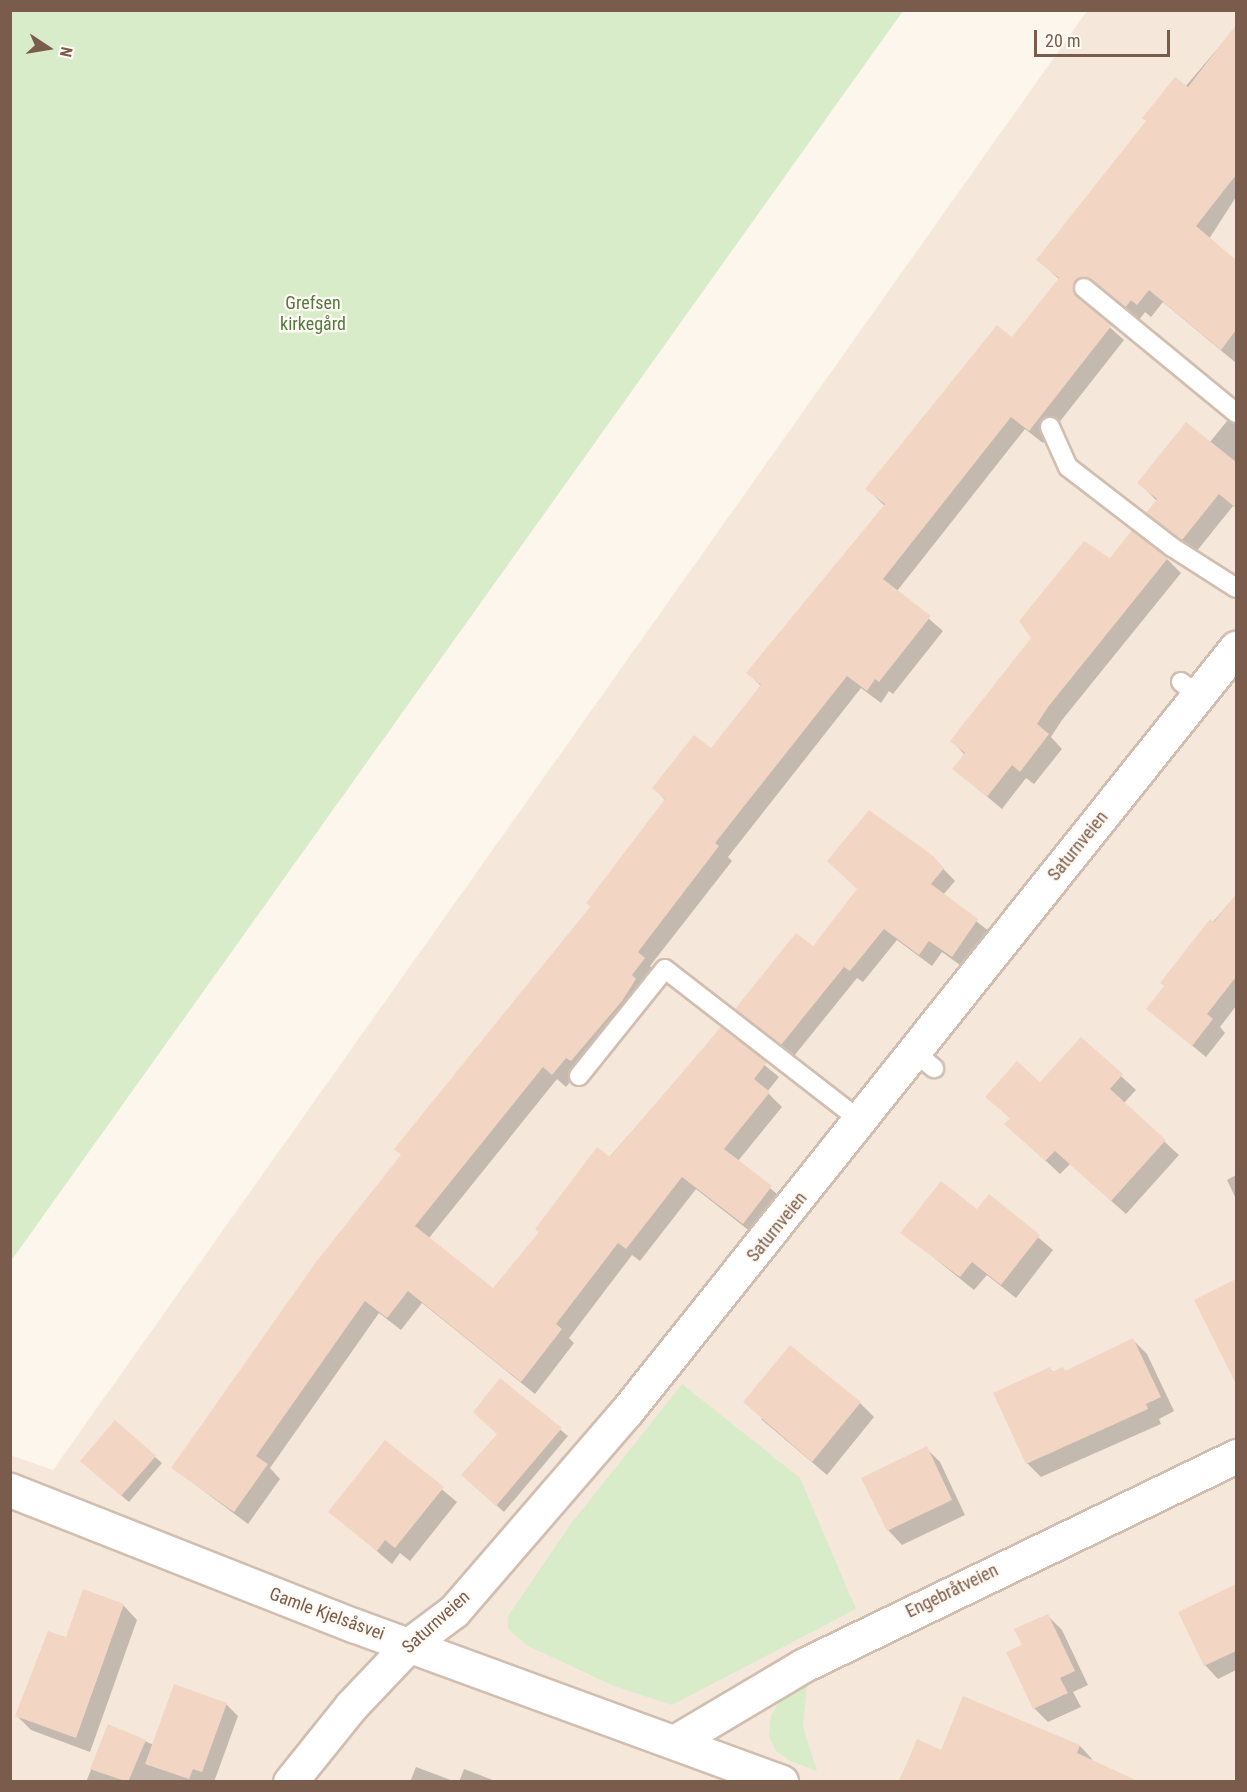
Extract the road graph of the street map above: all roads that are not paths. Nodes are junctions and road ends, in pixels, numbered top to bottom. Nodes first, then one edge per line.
1 (1084, 288) dead end
2 (1236, 413) edge
3 (1050, 427) dead end
4 (1236, 588) edge
5 (1232, 662) edge
6 (579, 1076) dead end
7 (860, 1120) junction
8 (1236, 1456) edge
9 (10, 1490) edge
10 (410, 1644) junction
11 (676, 1741) junction
12 (290, 1782) edge
13 (781, 1782) edge

1 - 2 lane
3 - 4 lane
5 - 7 street, Saturnveien
6 - 7 lane
7 - 10 street, Saturnveien
8 - 11 street, Engebråtveien
9 - 10 street, Gamle Kjelsåsvei
10 - 11 street, Gamle Kjelsåsvei
10 - 12 street, Saturnveien
11 - 13 street, Gamle Kjelsåsvei

